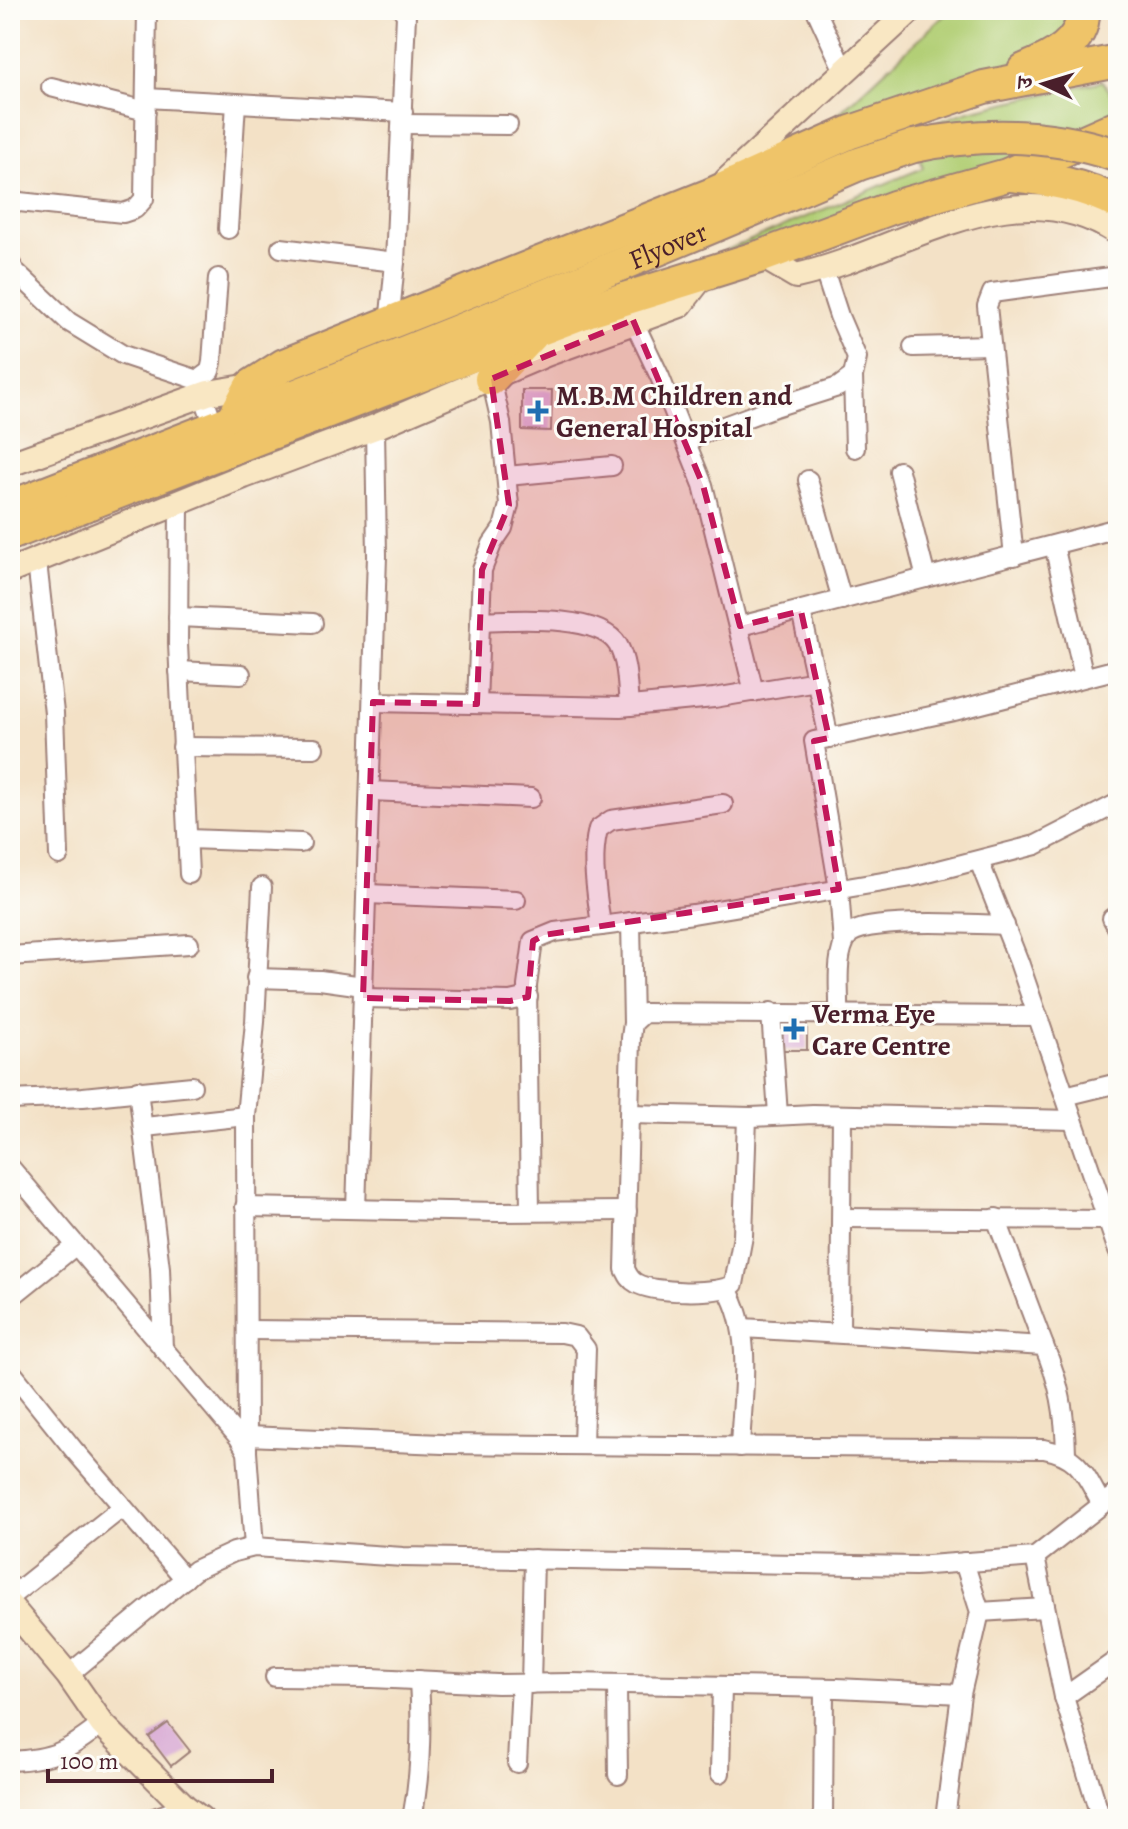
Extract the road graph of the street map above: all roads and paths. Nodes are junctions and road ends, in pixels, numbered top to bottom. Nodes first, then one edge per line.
1 (147, 10) edge
2 (403, 10) edge
3 (816, 10) edge
4 (911, 10) edge
5 (1085, 10) edge
6 (844, 71) junction
7 (1114, 73) edge
8 (51, 87) dead end
9 (984, 87) junction
10 (236, 103) junction
11 (146, 104) junction
12 (402, 118) junction
13 (508, 125) dead end
14 (1118, 126) edge
15 (1118, 156) edge
16 (1007, 175) junction
17 (710, 195) junction
18 (10, 201) edge
19 (1118, 203) edge
20 (228, 229) dead end
21 (1118, 233) edge
22 (281, 248) dead end
23 (762, 256) junction
24 (395, 262) junction
25 (10, 263) edge
26 (824, 270) junction
27 (705, 272) junction
28 (1118, 276) edge
29 (218, 278) dead end
30 (633, 320) junction
31 (389, 325) junction
32 (537, 330) junction
33 (991, 345) junction
34 (913, 347) dead end
35 (853, 376) junction
36 (491, 379) junction
37 (251, 386) junction
38 (200, 388) junction
39 (223, 426) junction
40 (375, 427) junction
41 (686, 440) junction
42 (855, 448) dead end
43 (10, 464) edge
44 (612, 466) dead end
45 (899, 471) dead end
46 (507, 476) junction
47 (808, 480) dead end
48 (179, 503) junction
49 (10, 507) edge
50 (1118, 528) edge
51 (10, 534) edge
52 (1054, 545) junction
53 (1014, 556) junction
54 (37, 562) junction
55 (10, 571) edge
56 (926, 578) junction
57 (842, 600) junction
58 (801, 611) junction
59 (178, 617) junction
60 (480, 621) junction
61 (313, 623) dead end
62 (740, 626) junction
63 (1118, 669) edge
64 (179, 671) junction
65 (241, 674) dead end
66 (1084, 677) junction
67 (817, 681) junction
68 (754, 692) junction
69 (373, 702) junction
70 (477, 704) junction
71 (629, 706) junction
72 (829, 738) junction
73 (182, 747) junction
74 (314, 748) dead end
75 (370, 791) junction
76 (531, 798) dead end
77 (1118, 803) edge
78 (723, 804) dead end
79 (188, 839) junction
80 (301, 843) dead end
81 (59, 855) dead end
82 (979, 861) junction
83 (189, 874) dead end
84 (262, 887) dead end
85 (839, 889) junction
86 (367, 894) junction
87 (516, 900) dead end
88 (1118, 915) edge
89 (631, 922) junction
90 (1005, 925) junction
91 (601, 926) junction
92 (1118, 929) edge
93 (189, 944) dead end
94 (843, 944) junction
95 (10, 956) edge
96 (256, 978) junction
97 (363, 992) junction
98 (528, 997) junction
99 (771, 1012) junction
100 (839, 1014) junction
101 (1038, 1016) junction
102 (633, 1023) junction
103 (1118, 1083) edge
104 (192, 1086) dead end
105 (138, 1090) junction
106 (1065, 1096) junction
107 (10, 1100) edge
108 (630, 1114) junction
109 (778, 1115) junction
110 (246, 1116) junction
111 (842, 1116) junction
112 (747, 1117) junction
113 (1073, 1120) junction
114 (145, 1127) junction
115 (10, 1167) edge
116 (245, 1207) junction
117 (356, 1209) junction
118 (530, 1210) junction
119 (627, 1211) junction
120 (843, 1218) junction
121 (996, 1218) junction
122 (1108, 1220) junction
123 (1117, 1244) edge
124 (76, 1245) junction
125 (727, 1289) junction
126 (10, 1298) edge
127 (742, 1328) junction
128 (247, 1330) junction
129 (840, 1333) junction
130 (1044, 1346) junction
131 (163, 1349) junction
132 (10, 1370) edge
133 (247, 1444) junction
134 (583, 1444) junction
135 (740, 1447) junction
136 (1066, 1453) junction
137 (1118, 1492) edge
138 (1101, 1503) junction
139 (123, 1507) junction
140 (254, 1547) junction
141 (1035, 1557) junction
142 (534, 1559) junction
143 (964, 1562) junction
144 (185, 1579) junction
145 (1045, 1608) junction
146 (12, 1609) edge
147 (980, 1612) junction
148 (1118, 1659) edge
149 (68, 1675) junction
150 (275, 1677) dead end
151 (419, 1680) junction
152 (526, 1684) junction
153 (617, 1684) junction
154 (722, 1687) junction
155 (824, 1688) junction
156 (961, 1694) junction
157 (1064, 1697) junction
158 (102, 1724) junction
159 (10, 1761) edge
160 (517, 1763) dead end
161 (720, 1773) dead end
162 (618, 1775) dead end
163 (193, 1813) edge
164 (151, 1819) edge
165 (412, 1819) edge
166 (823, 1819) edge
167 (945, 1819) edge
168 (1101, 1819) edge

1 - 11 street
2 - 12 street
3 - 6 street
4 - 6 street
5 - 7 highway
5 - 9 highway
6 - 17 street
7 - 9 highway
8 - 11 street
9 - 17 highway
10 - 11 street
10 - 12 street
10 - 20 street
11 - 18 street
12 - 13 street
12 - 24 street
14 - 16 highway
15 - 39 highway, Flyover, bridge
16 - 19 highway
16 - 23 highway
17 - 31 highway
21 - 26 street
22 - 24 street
23 - 26 street
23 - 27 highway
24 - 31 street
25 - 38 street
26 - 35 street
27 - 30 street
27 - 32 highway
28 - 33 street
29 - 38 street
30 - 36 street
30 - 41 street
31 - 37 highway
32 - 36 highway
32 - 51 highway
33 - 34 street
33 - 53 street
35 - 41 street
35 - 42 street
36 - 40 street
36 - 46 street
37 - 38 street
37 - 39 highway
38 - 39 street
38 - 43 street
39 - 49 highway, Flyover
40 - 48 street
40 - 69 street
41 - 62 street
44 - 46 street
45 - 56 street
46 - 60 street
47 - 57 street
48 - 54 street
48 - 59 street
50 - 52 street
52 - 53 street
52 - 66 street
53 - 56 street
54 - 55 street
54 - 81 street
56 - 57 street
57 - 58 street
58 - 62 street
58 - 67 street
59 - 61 street
59 - 64 street
60 - 70 street
60 - 71 street
62 - 68 street
63 - 66 street
64 - 65 street
64 - 73 street
66 - 72 street
67 - 68 street
67 - 72 street
68 - 71 street
69 - 70 street
69 - 75 street
70 - 71 street
72 - 85 street
73 - 74 street
73 - 79 street
75 - 76 street
75 - 86 street
77 - 82 street
78 - 91 street
79 - 80 street
79 - 83 street
82 - 85 street
82 - 90 street
84 - 96 street
85 - 89 street
85 - 94 street
86 - 87 street
86 - 97 street
88 - 92 street
89 - 91 street
89 - 102 street
90 - 94 street
90 - 101 street
91 - 98 street
93 - 95 street
94 - 100 street
96 - 97 street
96 - 110 street
97 - 98 street
97 - 117 street
98 - 118 street
99 - 100 street
99 - 102 street
99 - 109 street
100 - 101 street
101 - 106 street
102 - 108 street
103 - 106 street
104 - 105 street
105 - 107 street
105 - 114 street
106 - 113 street
108 - 112 street
108 - 119 street
109 - 111 street
109 - 112 street
110 - 114 street
110 - 116 street
111 - 113 street
111 - 120 street
112 - 125 street
113 - 122 street
114 - 131 street
115 - 124 street
116 - 117 street
116 - 128 street
117 - 118 street
118 - 119 street
119 - 125 street
120 - 121 street
120 - 129 street
121 - 122 street
121 - 130 street
122 - 123 street
124 - 126 street
124 - 131 street
125 - 127 street
127 - 129 street
127 - 135 street
128 - 133 street
128 - 134 street
129 - 130 street
130 - 136 street
131 - 133 street
132 - 139 street
133 - 134 street
133 - 140 street
134 - 135 street
135 - 136 street
136 - 138 street
137 - 138 street
138 - 141 street
139 - 144 street
139 - 146 street
140 - 142 street
140 - 144 street
141 - 143 street
141 - 145 street
142 - 143 street
142 - 152 street
143 - 147 street
144 - 149 street
145 - 147 street
145 - 157 street
146 - 149 street
147 - 156 street
148 - 157 street
149 - 158 street
150 - 151 street
151 - 152 street
151 - 165 street
152 - 153 street
152 - 160 street
153 - 154 street
153 - 162 street
154 - 155 street
154 - 161 street
155 - 156 street
155 - 166 street
156 - 167 street
157 - 168 street
158 - 159 street
158 - 163 street
163 - 164 street

